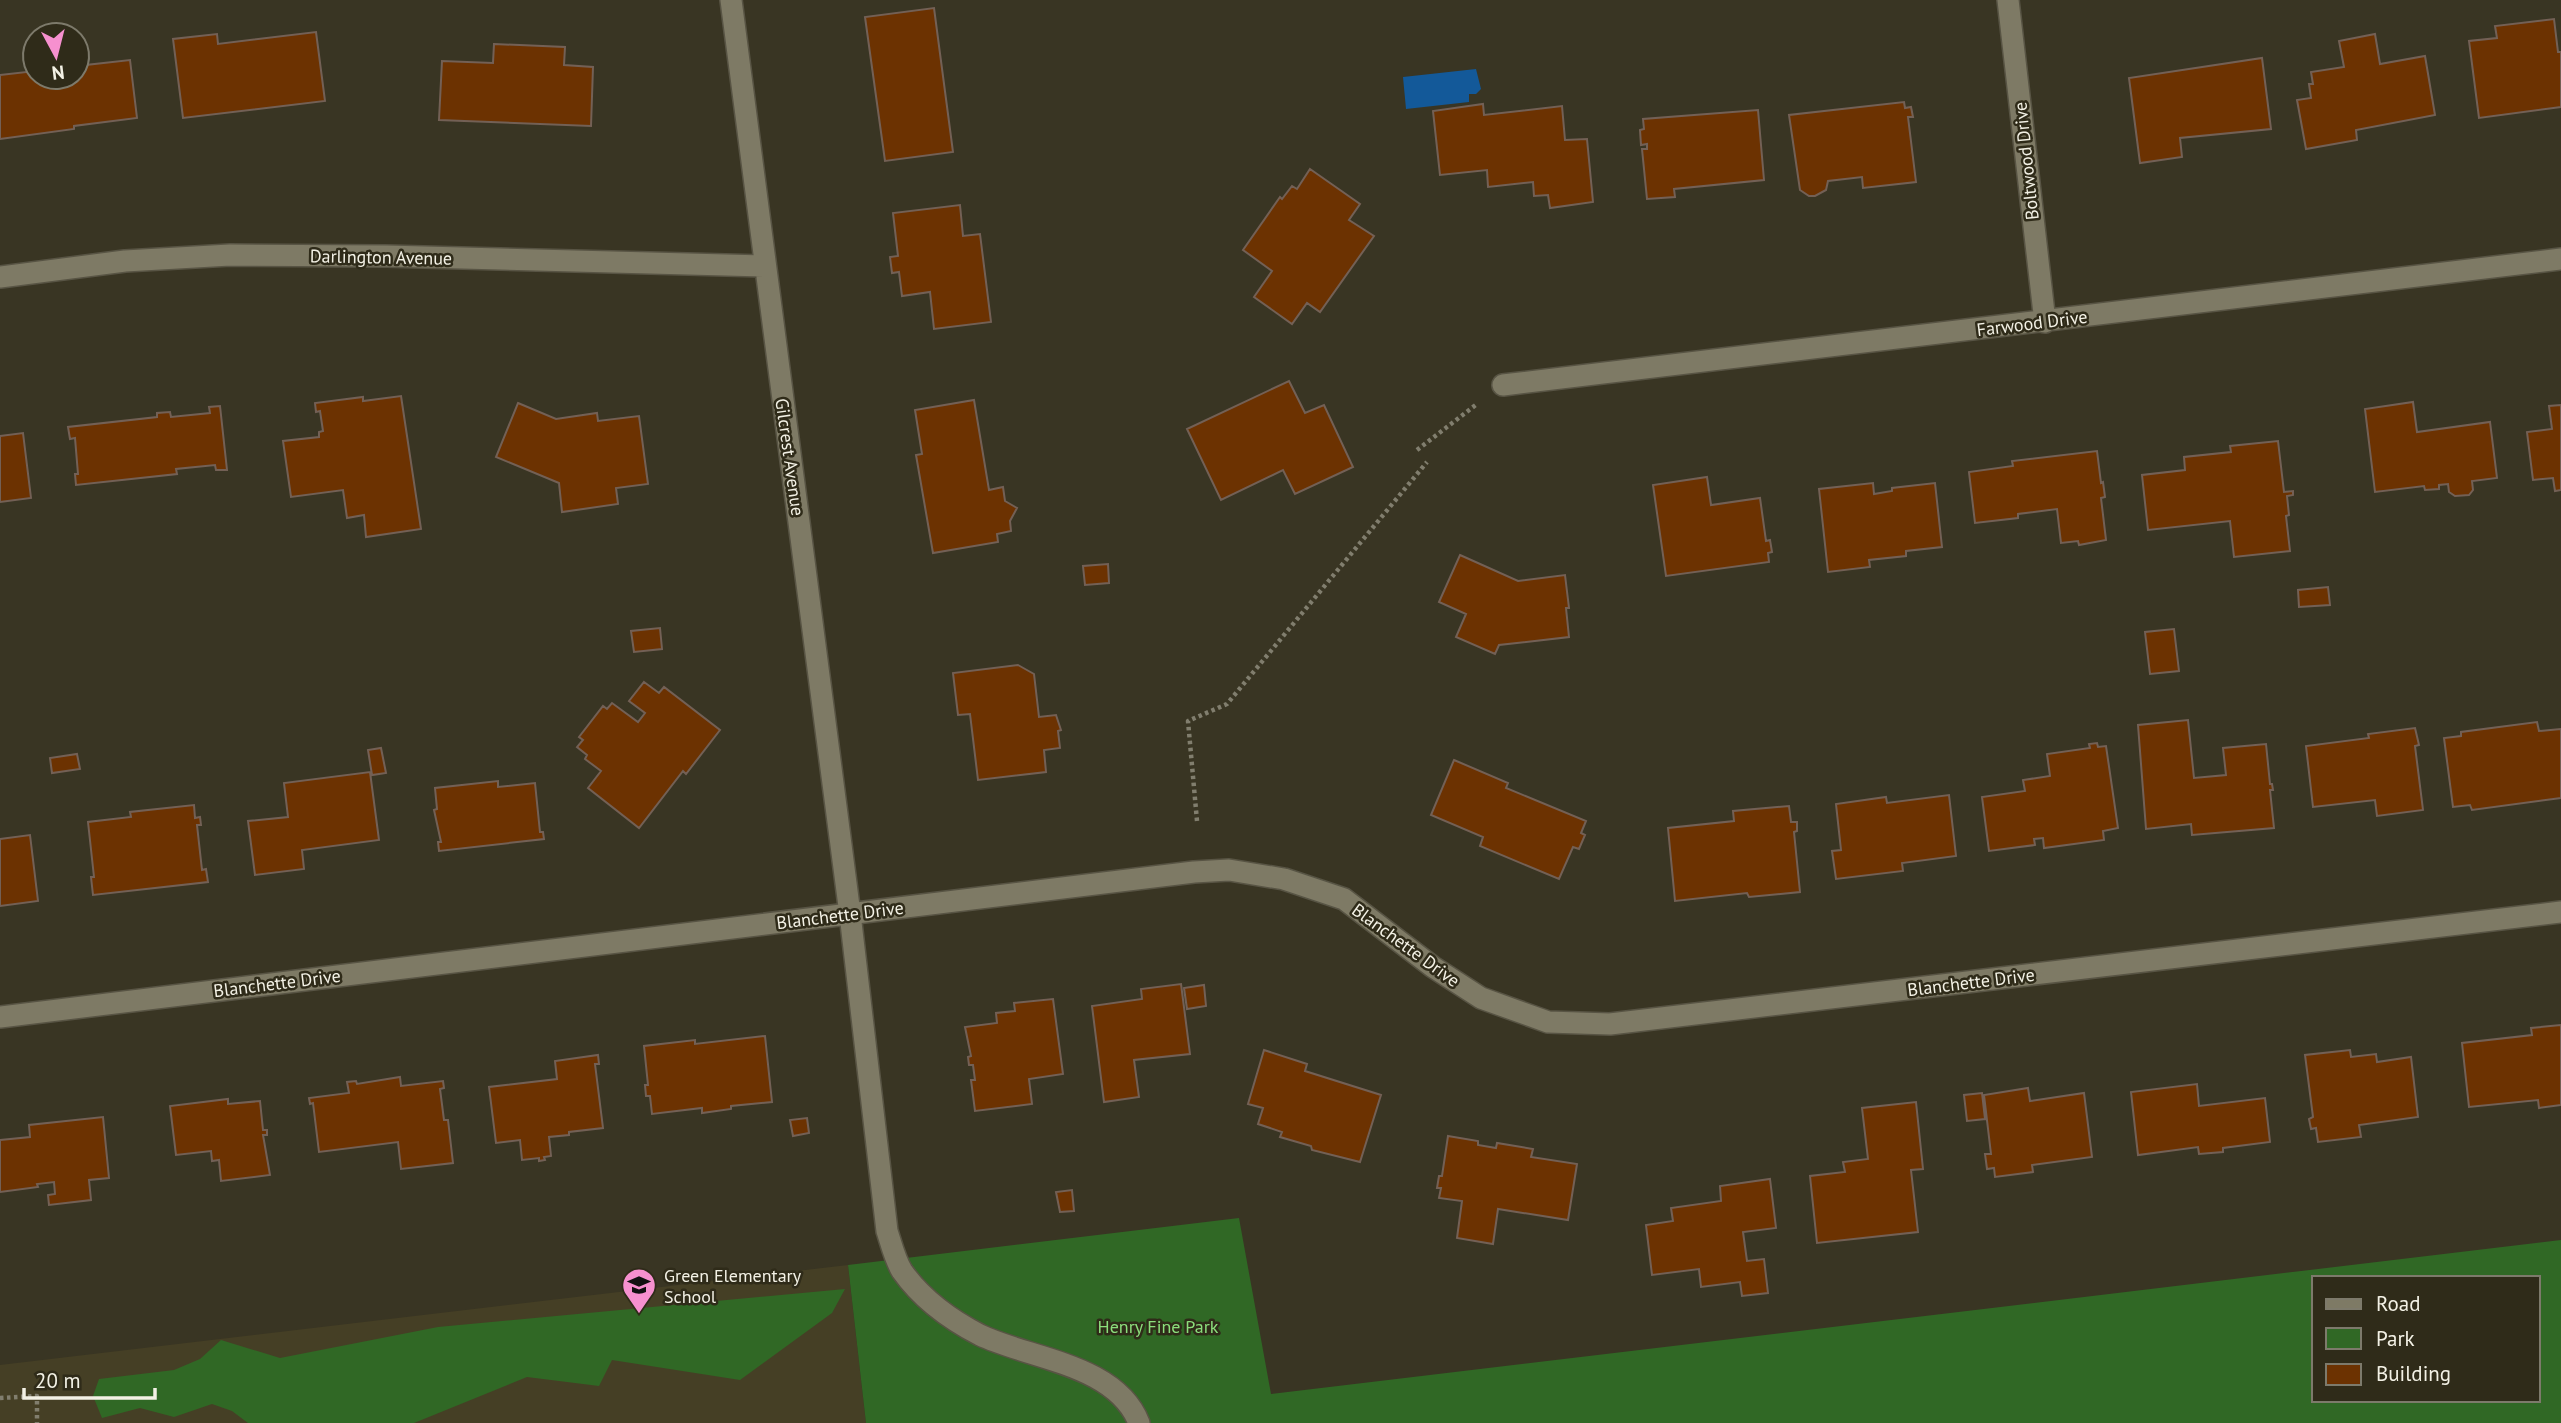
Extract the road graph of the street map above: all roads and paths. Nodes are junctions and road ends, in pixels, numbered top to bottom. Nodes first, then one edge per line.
1 (731, 0) edge
2 (2008, 0) edge
3 (2561, 259) edge
4 (764, 266) junction
5 (0, 276) edge
6 (2045, 322) junction
7 (1503, 386) joint
8 (1417, 450) dead end
9 (1427, 462) dead end
10 (1197, 821) dead end
11 (2561, 912) edge
12 (850, 914) junction
13 (0, 1017) edge
14 (0, 1398) edge
15 (37, 1423) edge
16 (1139, 1423) edge

1 - 4 street, Gilcrest Avenue
2 - 6 street, Boltwood Drive
3 - 6 street, Farwood Drive
4 - 5 street, Darlington Avenue
4 - 12 street, Gilcrest Avenue
6 - 7 street, Farwood Drive
7 - 8 path
9 - 10 path
11 - 12 street, Blanchette Drive
12 - 13 street, Blanchette Drive
12 - 16 street, Gilcrest Avenue
14 - 15 path

